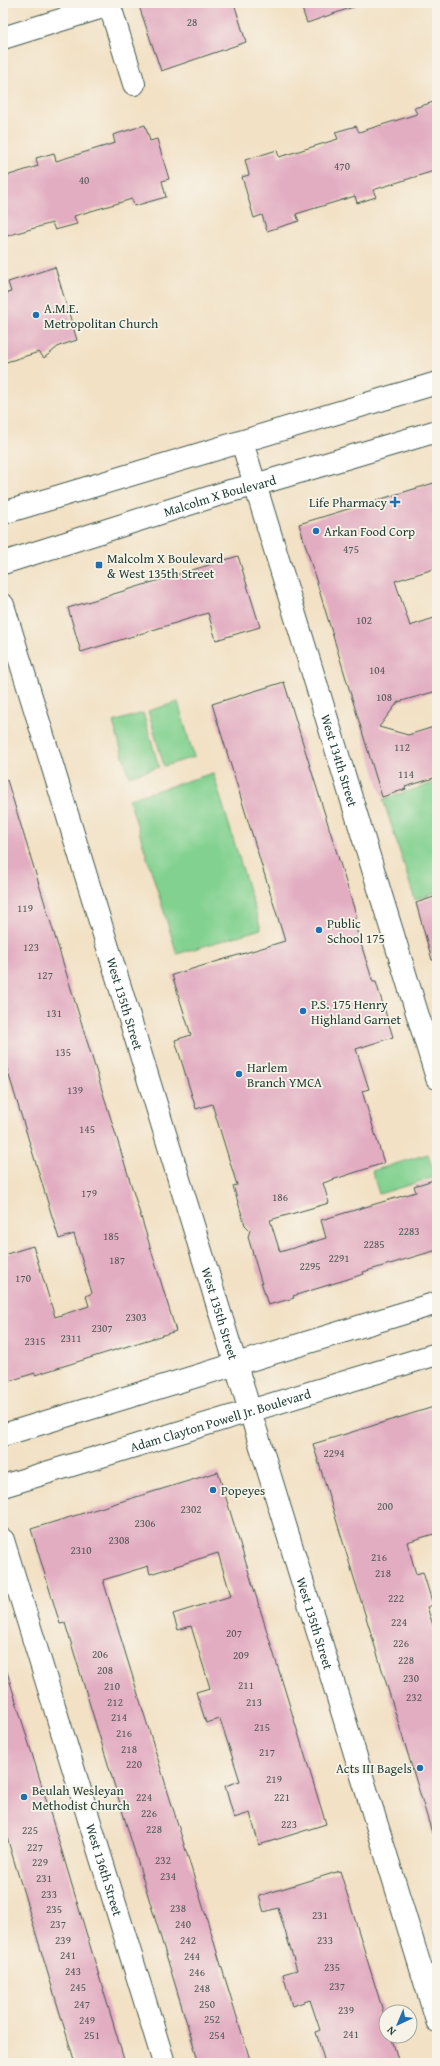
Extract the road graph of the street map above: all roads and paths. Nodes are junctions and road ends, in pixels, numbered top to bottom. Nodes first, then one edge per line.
1 (109, 4) edge
2 (3, 38) edge
3 (134, 84) dead end
4 (437, 382) edge
5 (437, 431) edge
6 (242, 442) junction
7 (255, 486) junction
8 (3, 513) edge
9 (3, 563) edge
10 (3, 605) edge
11 (437, 1078) edge
12 (437, 1302) edge
13 (437, 1354) edge
14 (236, 1363) junction
15 (251, 1410) junction
16 (3, 1435) edge
17 (3, 1486) edge
18 (3, 1540) edge
19 (437, 2021) edge
20 (164, 2063) edge

1 - 2 street
1 - 3 street
4 - 6 street
5 - 7 street, Malcolm X Boulevard
6 - 7 street, West 134th Street
6 - 8 street
7 - 9 street, Malcolm X Boulevard
7 - 11 street, West 134th Street
10 - 14 street, West 135th Street
12 - 14 street
13 - 15 street, Adam Clayton Powell Jr. Boulevard
14 - 15 street, West 135th Street
14 - 16 street
15 - 17 street, Adam Clayton Powell Jr. Boulevard
15 - 19 street, West 135th Street
18 - 20 street, West 136th Street

